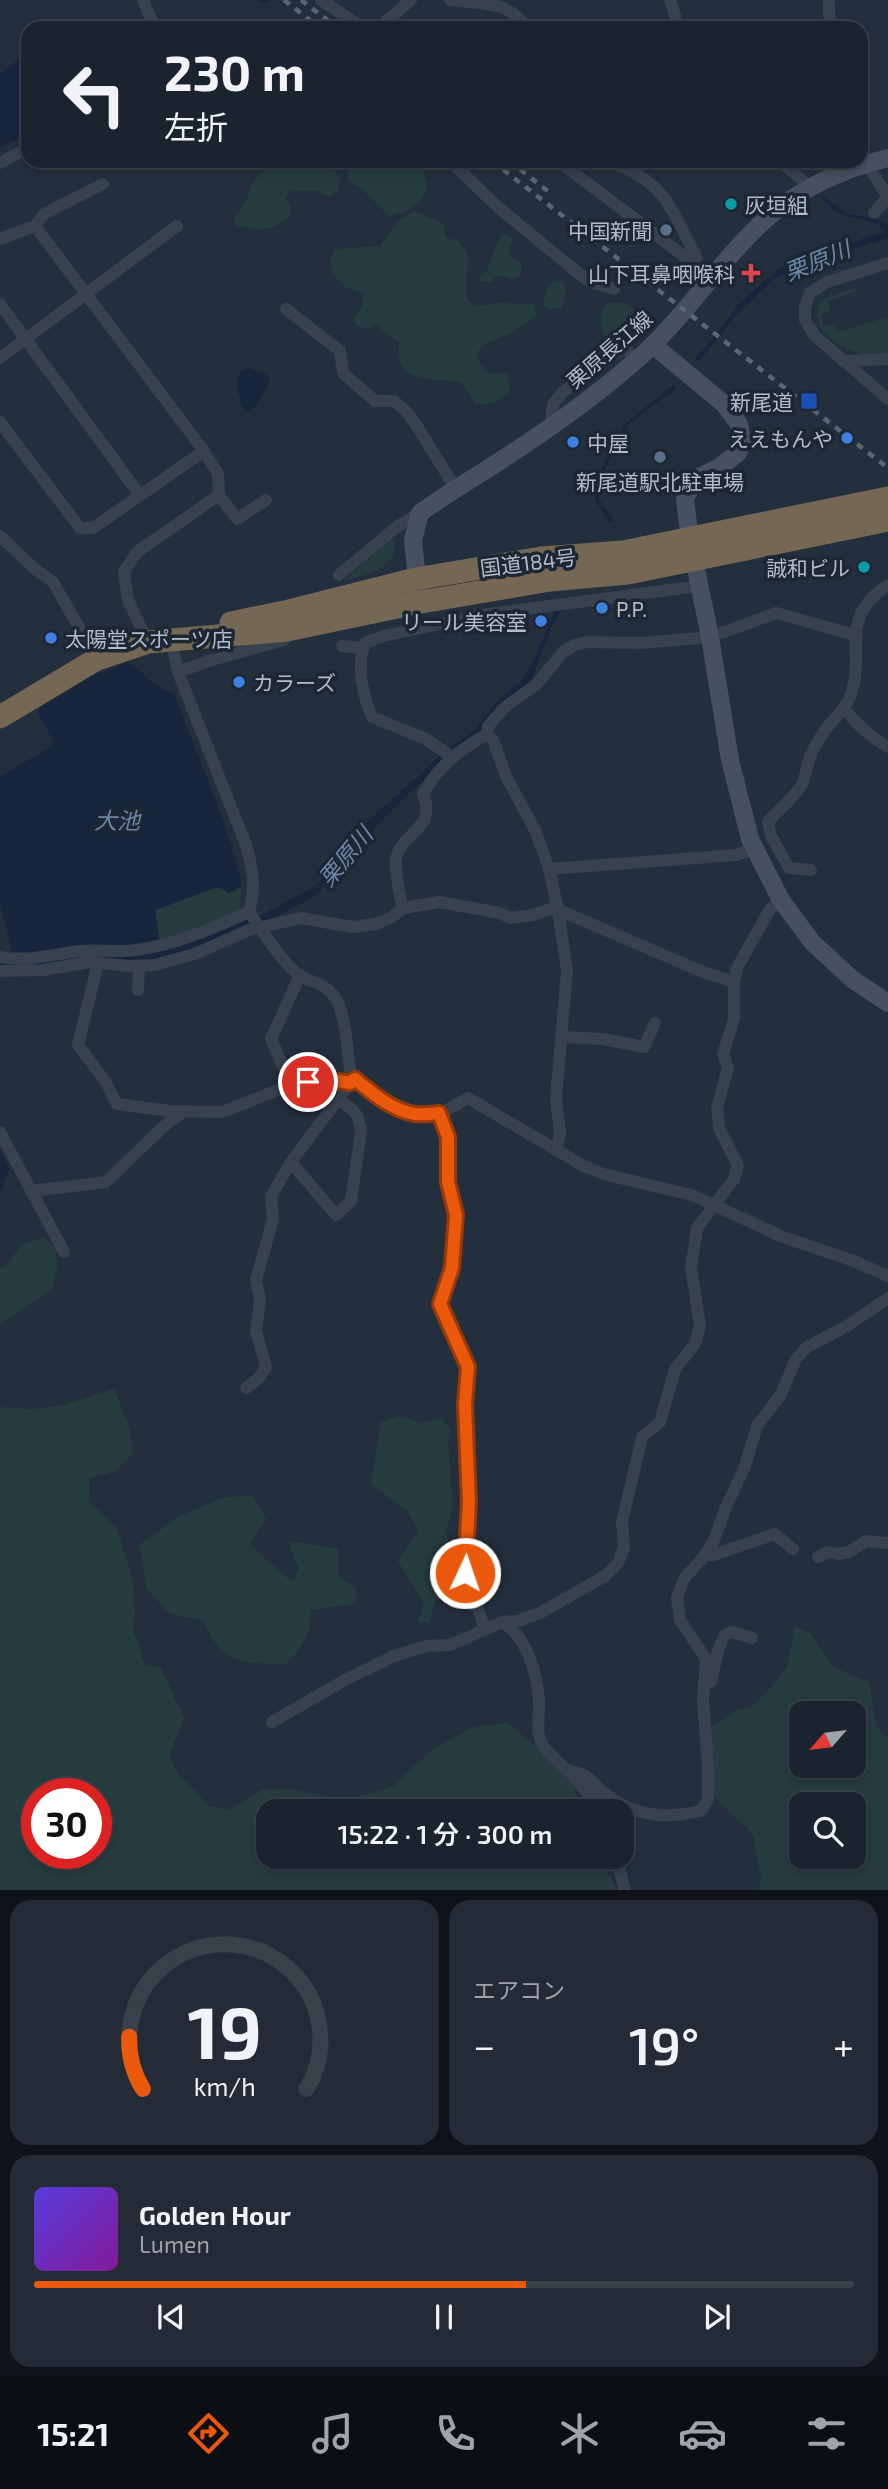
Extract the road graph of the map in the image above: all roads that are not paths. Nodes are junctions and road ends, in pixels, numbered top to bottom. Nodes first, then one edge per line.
1 (143, 0) edge
2 (321, 0) edge
3 (411, 0) edge
4 (450, 0) edge
5 (670, 0) edge
6 (829, 0) edge
7 (152, 21) edge
8 (352, 21) edge
9 (386, 21) edge
10 (522, 21) edge
11 (677, 21) edge
12 (831, 21) edge
13 (21, 152) edge
14 (868, 156) edge
15 (888, 158) edge
16 (0, 163) edge
17 (868, 164) edge
18 (457, 168) edge
19 (567, 168) edge
20 (624, 168) edge
21 (788, 168) edge
22 (851, 168) edge
23 (103, 184) dead end
24 (811, 188) junction
25 (874, 213) dead end
26 (35, 226) junction
27 (177, 226) dead end
28 (0, 239) edge
29 (888, 263) edge
30 (697, 267) junction
31 (713, 278) junction
32 (614, 289) dead end
33 (87, 294) junction
34 (0, 304) edge
35 (286, 309) dead end
36 (25, 340) junction
37 (653, 345) junction
38 (0, 358) edge
39 (888, 359) edge
40 (843, 361) junction
41 (888, 399) edge
42 (0, 422) edge
43 (204, 451) junction
44 (456, 489) junction
45 (139, 494) junction
46 (219, 495) junction
47 (888, 498) edge
48 (266, 500) dead end
49 (420, 513) junction
50 (888, 520) edge
51 (0, 536) edge
52 (692, 550) junction
53 (339, 575) dead end
54 (416, 579) junction
55 (888, 585) edge
56 (699, 586) junction
57 (421, 602) junction
58 (287, 631) junction
59 (855, 635) junction
60 (710, 637) junction
61 (171, 639) junction
62 (148, 642) junction
63 (342, 646) dead end
64 (363, 648) junction
65 (97, 659) junction
66 (178, 672) junction
67 (844, 708) junction
68 (0, 717) edge
69 (487, 734) junction
70 (888, 747) edge
71 (449, 754) junction
72 (768, 822) junction
73 (745, 825) junction
74 (755, 848) junction
75 (549, 869) junction
76 (811, 870) dead end
77 (781, 900) junction
78 (403, 908) junction
79 (558, 910) junction
80 (250, 914) junction
81 (259, 928) junction
82 (0, 957) edge
83 (98, 963) junction
84 (139, 966) junction
85 (0, 971) edge
86 (300, 975) junction
87 (734, 982) junction
88 (138, 990) dead end
89 (888, 1003) edge
90 (655, 1023) dead end
91 (562, 1037) junction
92 (352, 1081) junction
93 (291, 1085) junction
94 (339, 1100) junction
95 (184, 1111) junction
96 (439, 1113) junction
97 (0, 1132) edge
98 (556, 1148) junction
99 (291, 1162) junction
100 (31, 1191) junction
101 (713, 1205) junction
102 (64, 1252) dead end
103 (888, 1276) edge
104 (888, 1298) edge
105 (246, 1388) dead end
106 (888, 1544) edge
107 (793, 1549) dead end
108 (705, 1555) junction
109 (818, 1557) dead end
110 (502, 1622) junction
111 (485, 1629) junction
112 (752, 1638) dead end
113 (705, 1709) junction
114 (272, 1722) dead end
115 (569, 1771) junction
116 (592, 1799) edge
117 (619, 1869) edge
118 (625, 1890) edge

1 - 7 street
2 - 8 street
3 - 9 street
4 - 10 street
5 - 11 street
6 - 12 street
13 - 16 street
14 - 15 street, 栗原長江線
17 - 25 street
18 - 32 street
19 - 30 street
20 - 30 street
21 - 24 street
22 - 24 street, 栗原長江線
23 - 26 street
24 - 31 street, 栗原長江線
26 - 28 street
26 - 33 street
27 - 33 street
29 - 40 street
30 - 31 street
31 - 37 street, 栗原長江線
33 - 36 street
33 - 43 street
34 - 36 street
35 - 44 street
36 - 38 street
36 - 45 street
37 - 44 street, 栗原長江線
37 - 52 street
39 - 40 street
40 - 41 street
42 - 45 street
43 - 45 street
43 - 46 street
44 - 49 street, 栗原長江線
46 - 48 street
46 - 62 street
47 - 52 highway, 国道184号
49 - 53 street
49 - 54 street
50 - 52 highway, 国道184号
51 - 65 street
52 - 54 highway, 国道184号
52 - 56 street
52 - 57 highway, 国道184号
54 - 57 street
54 - 61 highway, 国道184号
55 - 59 street
56 - 60 street
56 - 64 street
57 - 58 highway, 国道184号
58 - 61 highway, 国道184号
58 - 66 street
59 - 60 street
59 - 67 street
60 - 69 street
60 - 73 street
61 - 62 highway, 国道184号
61 - 66 street
62 - 65 highway, 国道184号
63 - 64 street
64 - 71 street
65 - 68 highway, 国道184号
66 - 80 street
67 - 70 street
67 - 72 street
69 - 71 street
69 - 75 street
71 - 78 street
72 - 73 street
72 - 76 street
73 - 74 street
74 - 75 street
74 - 77 street
75 - 79 street
77 - 87 street
77 - 89 street
78 - 79 street
78 - 81 street
79 - 87 street
79 - 91 street
80 - 81 street
80 - 82 street
81 - 84 street
81 - 86 street
83 - 84 street
83 - 85 street
83 - 95 street
84 - 88 street
86 - 92 street
86 - 93 street
87 - 101 street
90 - 91 street
91 - 98 street
92 - 93 street
92 - 94 street
92 - 96 street
93 - 95 street
94 - 99 street
94 - 99 street
95 - 100 street
96 - 98 street
96 - 111 street
97 - 100 street
98 - 101 street
99 - 105 street
100 - 102 street
101 - 103 street
101 - 110 street
104 - 108 street
106 - 109 street
107 - 108 street
108 - 113 street
110 - 111 street
110 - 115 street
111 - 114 street
112 - 113 street
113 - 115 street
115 - 116 street
117 - 118 street

